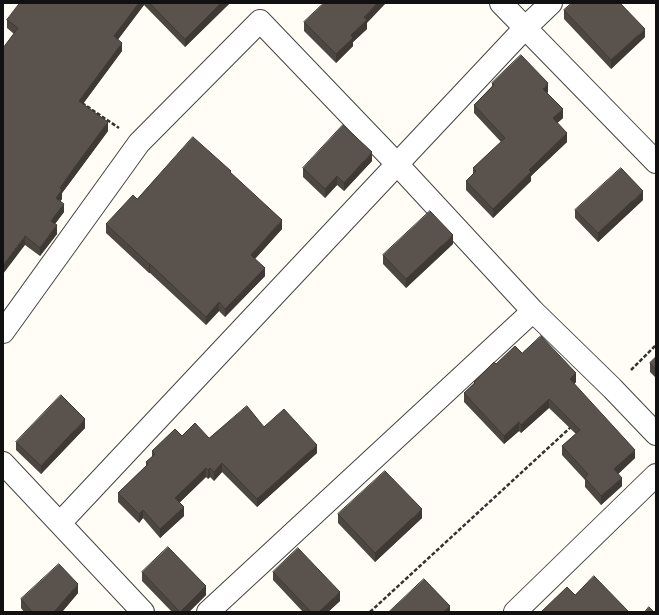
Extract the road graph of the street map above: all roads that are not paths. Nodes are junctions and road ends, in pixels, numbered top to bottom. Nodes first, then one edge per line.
1 (501, 3) edge
2 (551, 3) edge
3 (525, 28) junction
4 (656, 162) edge
5 (397, 164) junction
6 (533, 311) junction
7 (3, 332) edge
8 (656, 434) edge
9 (3, 463) edge
10 (656, 476) edge
11 (60, 523) junction
12 (143, 612) edge
13 (208, 612) edge
14 (515, 612) edge

1 - 3 street
2 - 3 street
3 - 4 street
3 - 5 street
5 - 6 street
5 - 7 street
5 - 11 street
6 - 8 street
6 - 13 street
9 - 11 street
10 - 14 street
11 - 12 street

